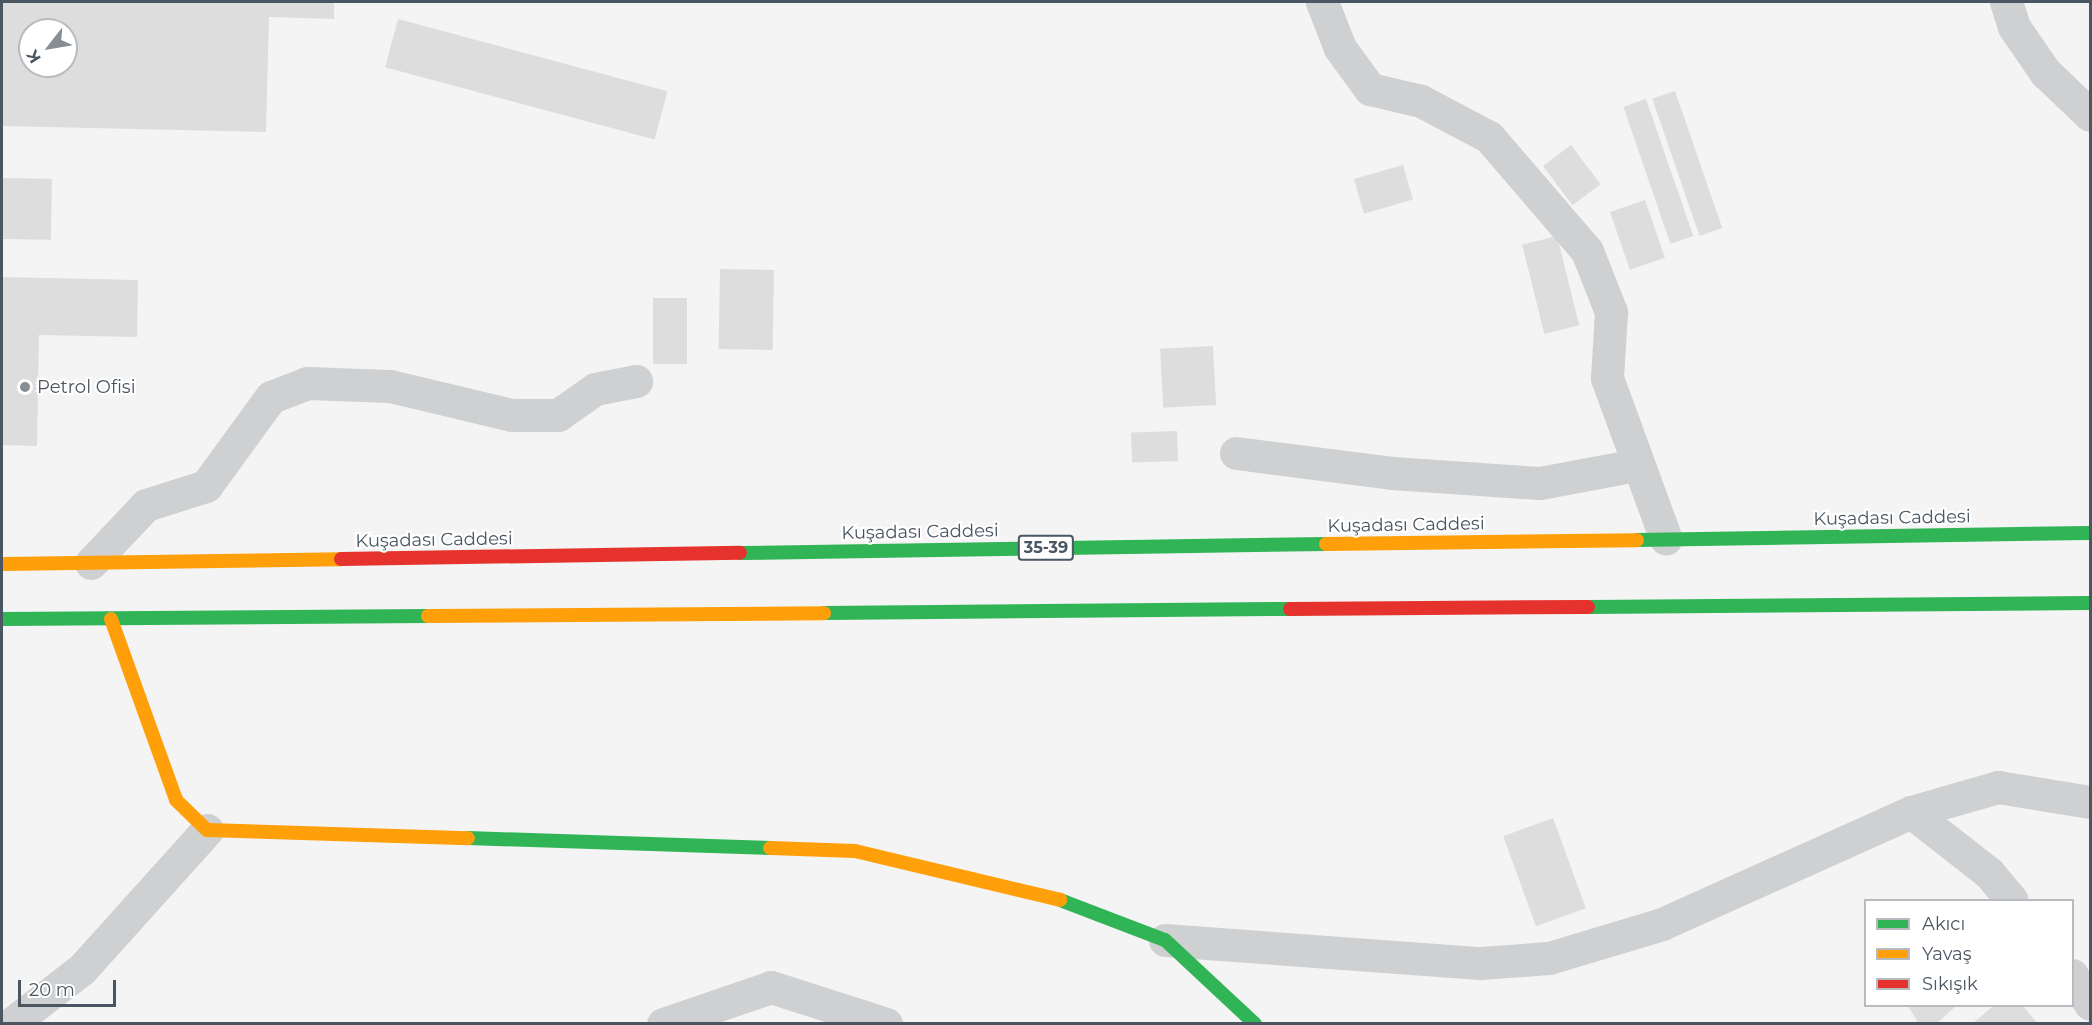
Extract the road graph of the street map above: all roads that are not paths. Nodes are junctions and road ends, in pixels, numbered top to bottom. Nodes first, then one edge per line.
1 (1322, 2) edge
2 (2006, 2) edge
3 (2091, 115) edge
4 (636, 381) dead end
5 (1236, 453) dead end
6 (1636, 465) junction
7 (2091, 533) edge
8 (1666, 539) junction
9 (91, 563) junction
10 (2, 564) edge
11 (2091, 603) edge
12 (2, 619) edge
13 (111, 619) junction
14 (2091, 802) edge
15 (1911, 812) junction
16 (207, 830) junction
17 (2011, 899) edge
18 (1165, 940) junction
19 (2074, 977) edge
20 (2091, 1004) edge
21 (11, 1023) edge
22 (663, 1023) edge
23 (886, 1023) edge
24 (1255, 1023) edge

1 - 6 street
2 - 3 street
4 - 9 street
5 - 6 street
6 - 8 street
7 - 8 main road, Kuşadası Caddesi / 35-39
8 - 9 main road, Kuşadası Caddesi / 35-39
9 - 10 main road, Kuşadası Caddesi / 35-39
11 - 13 main road
12 - 13 main road
13 - 16 main road
14 - 15 street
15 - 17 street
15 - 18 street
16 - 18 main road
16 - 21 street
18 - 24 main road
19 - 20 street
22 - 23 street

